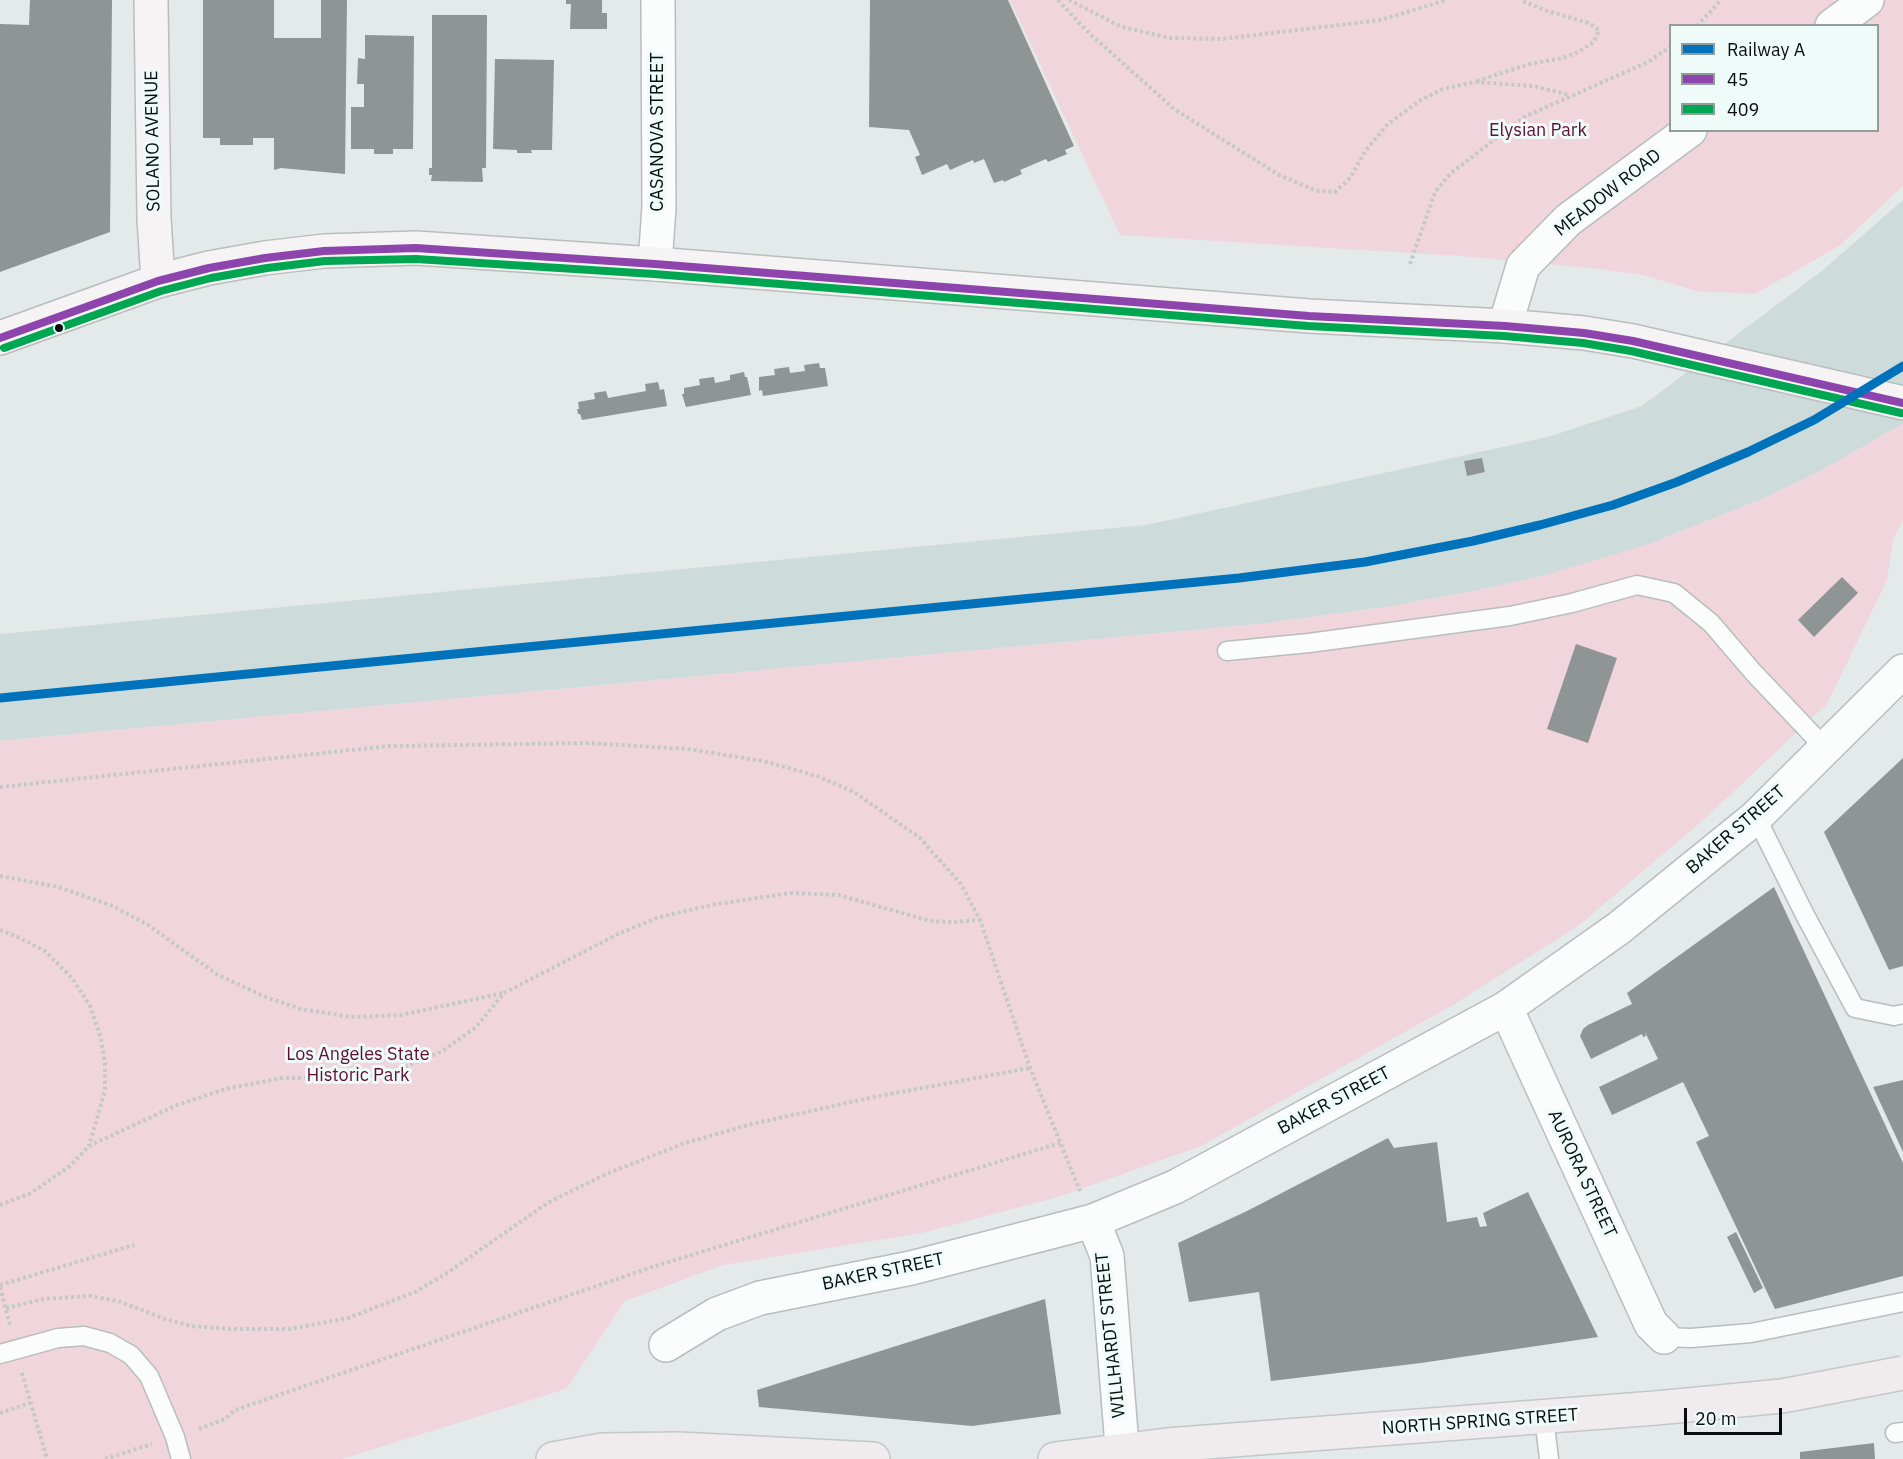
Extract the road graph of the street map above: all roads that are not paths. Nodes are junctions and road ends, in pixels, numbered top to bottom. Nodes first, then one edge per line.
1 (151, 0) edge
2 (658, 0) edge
3 (1867, 0) edge
4 (1835, 24) edge
5 (1687, 132) edge
6 (655, 264) junction
7 (158, 281) junction
8 (1505, 326) junction
9 (0, 338) edge
10 (1903, 403) edge
11 (1227, 651) dead end
12 (1903, 671) edge
13 (1825, 748) junction
14 (1756, 817) junction
15 (1506, 1008) junction
16 (1903, 1014) edge
17 (1093, 1221) junction
18 (1903, 1302) edge
19 (1665, 1337) joint
20 (666, 1345) dead end
21 (0, 1354) edge
22 (1903, 1373) edge
23 (1544, 1417) junction
24 (1123, 1455) edge
25 (181, 1459) edge
26 (553, 1459) edge
27 (873, 1459) edge
28 (1055, 1459) edge
29 (1549, 1459) edge

1 - 7 main road, SOLANO AVENUE
2 - 6 street, CASANOVA STREET
3 - 4 street
5 - 8 street, MEADOW ROAD
6 - 7 main road
6 - 8 main road
7 - 9 main road
8 - 10 main road
11 - 13 lane
12 - 13 street, BAKER STREET
13 - 14 street, BAKER STREET
14 - 15 street, BAKER STREET
14 - 16 lane
15 - 17 street, BAKER STREET
15 - 19 street, AURORA STREET
17 - 20 street, BAKER STREET
17 - 24 street, WILLHARDT STREET
18 - 19 lane
21 - 25 lane
22 - 23 main road, NORTH SPRING STREET, bridge
23 - 24 main road, NORTH SPRING STREET
23 - 29 lane
24 - 28 main road, NORTH SPRING STREET
26 - 27 main road

